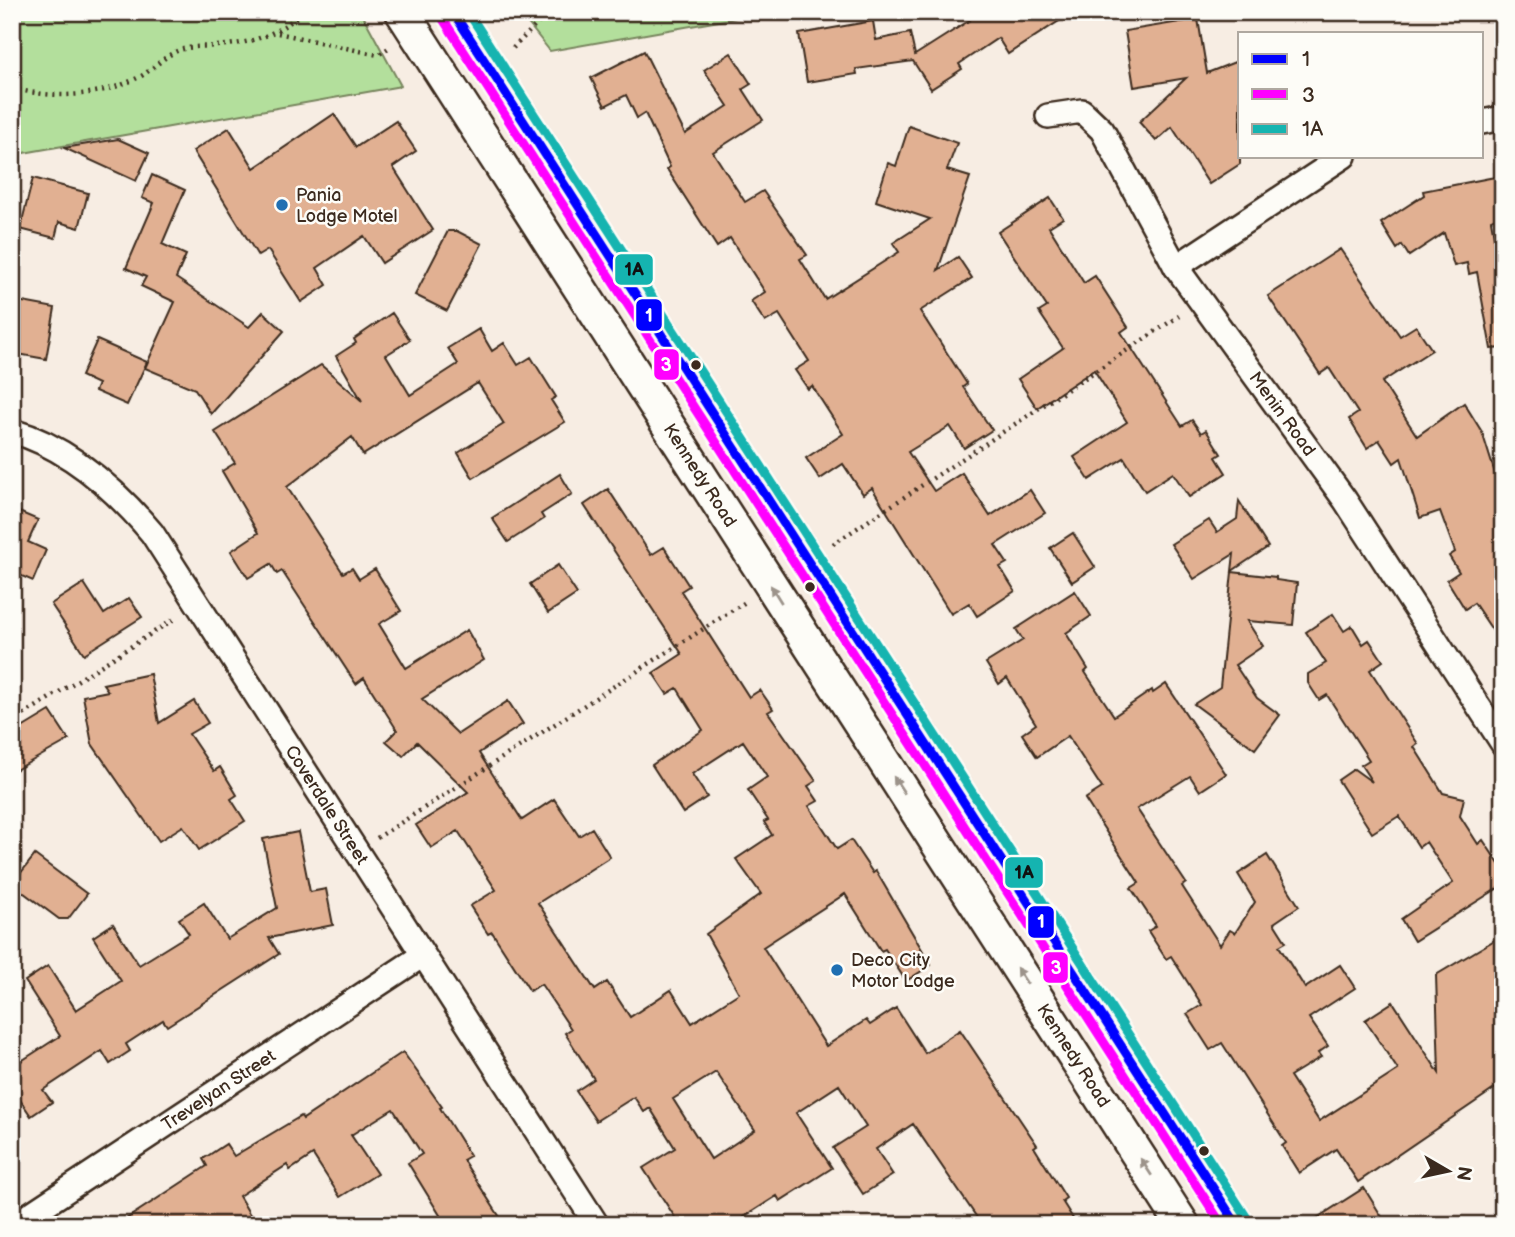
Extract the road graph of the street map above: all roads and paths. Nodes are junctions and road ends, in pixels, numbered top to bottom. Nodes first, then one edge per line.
1 (304, 12) edge
2 (453, 12) edge
3 (549, 12) edge
4 (409, 22) edge
5 (277, 33) junction
6 (480, 53) junction
7 (435, 63) junction
8 (12, 88) edge
9 (1048, 116) dead end
10 (1503, 118) edge
11 (1484, 122) edge
12 (1341, 158) edge
13 (1176, 267) junction
14 (12, 431) edge
15 (198, 606) junction
16 (12, 722) edge
17 (1503, 744) edge
18 (1002, 862) junction
19 (965, 887) junction
20 (423, 955) junction
21 (43, 1217) edge
22 (14, 1225) edge
23 (597, 1225) edge
24 (1183, 1225) edge
25 (1237, 1225) edge

1 - 5 path
2 - 6 main road
3 - 6 path
4 - 5 path
4 - 7 main road, Kennedy Road
5 - 8 path
6 - 7 main road
6 - 18 main road
19 -> 7 main road, Kennedy Road
9 - 13 street, Menin Road
10 - 11 street
12 - 13 street
13 - 17 street, Menin Road
14 - 15 street, Coverdale Street
15 - 16 path
15 - 20 street, Coverdale Street
18 - 19 main road
18 - 25 main road
24 -> 19 main road, Kennedy Road
20 - 21 street, Trevelyan Street
20 - 23 street, Coverdale Street
21 - 22 street, Trevelyan Street

